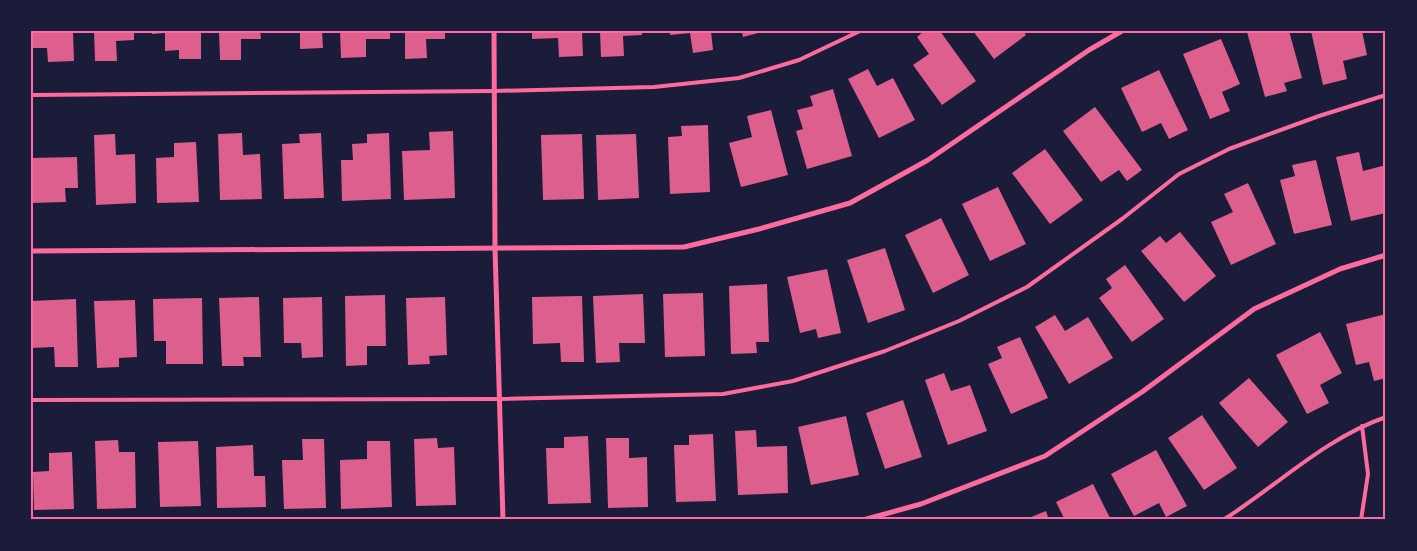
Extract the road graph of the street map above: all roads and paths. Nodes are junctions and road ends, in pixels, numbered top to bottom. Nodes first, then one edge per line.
1 (494, 31) edge
2 (860, 31) edge
3 (1122, 31) edge
4 (494, 91) junction
5 (31, 95) edge
6 (1386, 95) edge
7 (495, 248) junction
8 (31, 251) edge
9 (1386, 256) edge
10 (500, 399) junction
11 (31, 400) edge
12 (1386, 417) edge
13 (1362, 426) junction
14 (503, 520) edge
15 (863, 520) edge
16 (1223, 520) edge
17 (1361, 520) edge

1 - 4 street
2 - 4 lane
3 - 7 street
4 - 5 lane
4 - 7 street
6 - 10 lane
7 - 8 street
7 - 10 street
9 - 15 street
10 - 11 lane
10 - 14 street
12 - 13 lane
13 - 16 lane
13 - 17 lane

